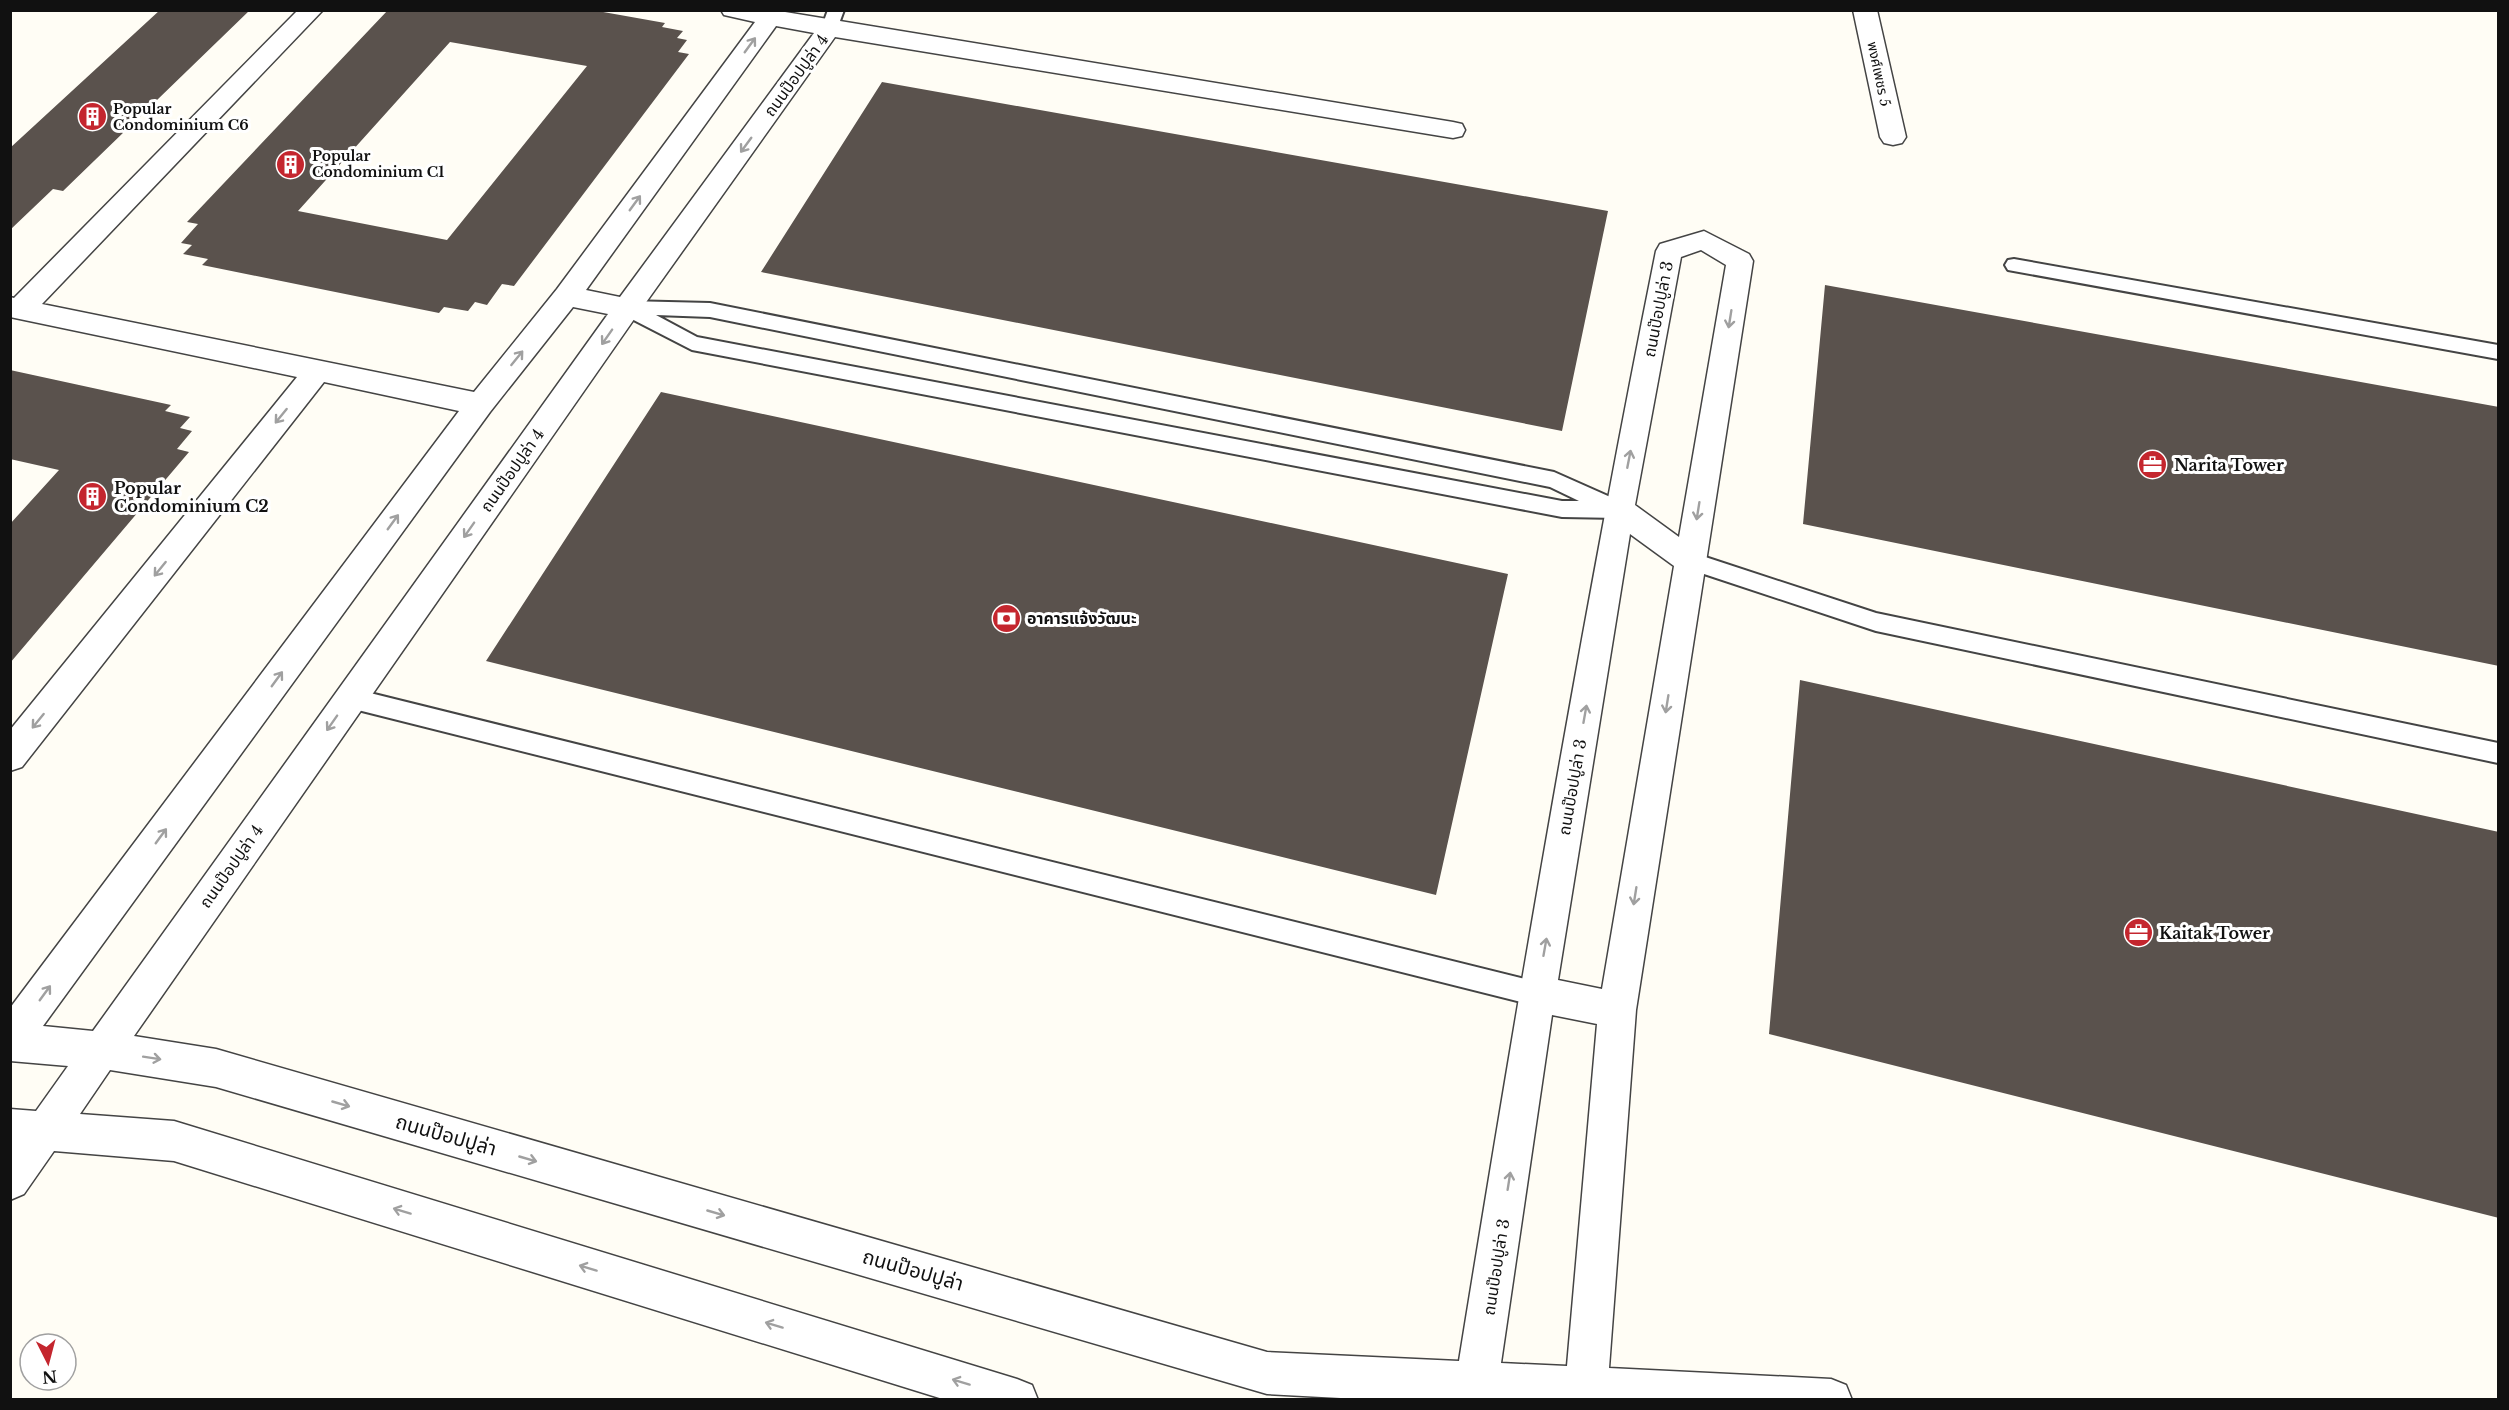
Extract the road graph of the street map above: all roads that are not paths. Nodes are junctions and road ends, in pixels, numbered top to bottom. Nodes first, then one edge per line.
1 (312, 10) edge
2 (732, 10) edge
3 (1865, 10) edge
4 (770, 17) junction
5 (832, 20) edge
6 (1453, 130) dead end
7 (1893, 137) dead end
8 (2014, 265) dead end
9 (567, 296) junction
10 (15, 308) edge
11 (627, 308) junction
12 (2499, 352) edge
13 (318, 370) junction
14 (480, 404) junction
15 (1619, 510) junction
16 (1690, 561) junction
17 (350, 698) junction
18 (2499, 753) edge
19 (10, 756) edge
20 (1537, 994) junction
21 (1617, 1010) junction
22 (10, 1041) edge
23 (100, 1050) junction
24 (27, 1129) edge
25 (10, 1180) edge
26 (1476, 1392) edge
27 (1586, 1393) edge
28 (1017, 1400) edge
29 (1831, 1400) edge

1 - 10 street
2 - 4 street, ถนนป๊อปปูล่า 4
3 - 7 street, พงศ์เพชร 5
4 - 5 street, ถนนป๊อปปูล่า 4
9 -> 4 street
5 - 6 street
5 -> 11 street, ถนนป๊อปปูล่า 4
8 - 12 lane
9 - 11 street
14 -> 9 street
10 - 13 street
11 - 15 lane
11 - 15 lane
11 -> 17 street, ถนนป๊อปปูล่า 4
13 - 14 street
13 -> 19 street
22 -> 14 street
15 - 16 street
15 -> 16 street, ถนนป๊อปปูล่า 3
20 -> 15 street, ถนนป๊อปปูล่า 3
16 - 18 lane
16 -> 21 street, ถนนป๊อปปูล่า 3
17 - 20 lane
17 -> 23 street, ถนนป๊อปปูล่า 4
20 - 21 street
26 -> 20 street, ถนนป๊อปปูล่า 3
21 - 27 street, ถนนป๊อปปูล่า 3
22 - 23 street, ถนนป๊อปปูล่า
23 - 24 street, ถนนป๊อปปูล่า 4
23 -> 26 street, ถนนป๊อปปูล่า
24 - 25 street, ถนนป๊อปปูล่า 4
28 -> 24 street
26 - 27 street, ถนนป๊อปปูล่า
27 - 29 street, ถนนป๊อปปูล่า

